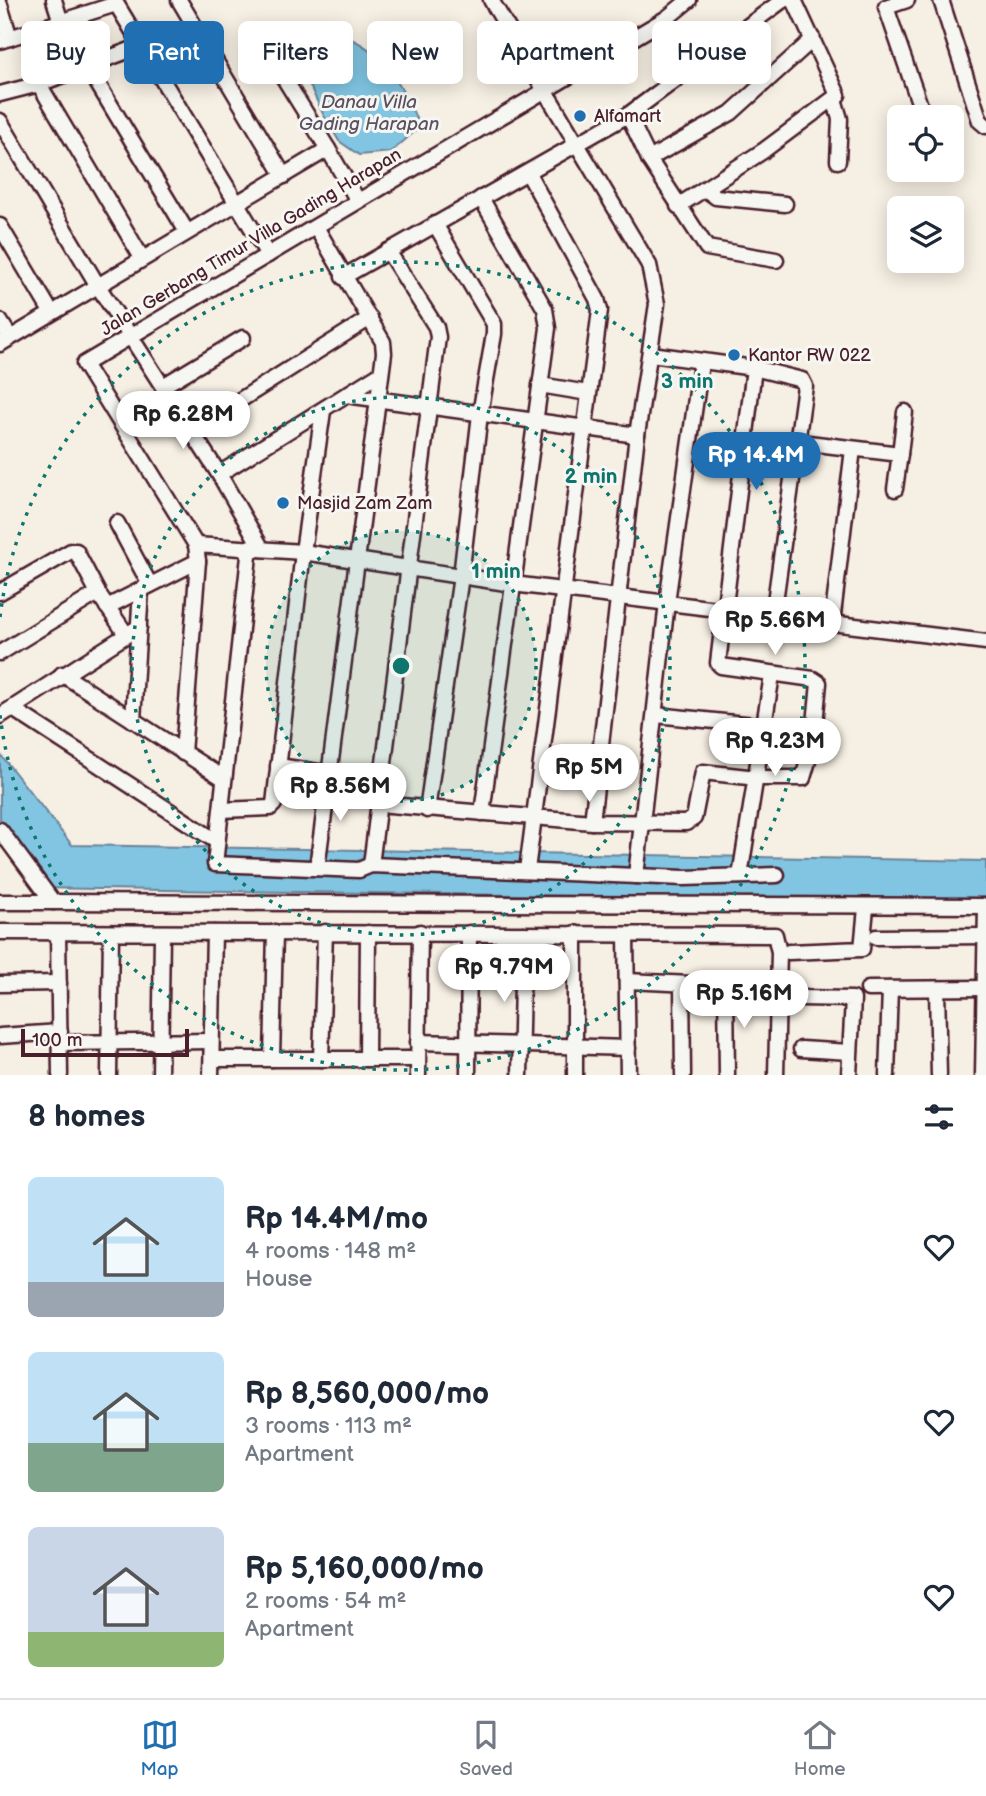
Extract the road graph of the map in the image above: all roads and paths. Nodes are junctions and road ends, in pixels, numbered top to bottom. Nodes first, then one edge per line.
1 (54, 0) edge
2 (179, 0) edge
3 (491, 0) edge
4 (689, 0) edge
5 (783, 0) edge
6 (794, 0) edge
7 (907, 0) edge
8 (941, 0) edge
9 (115, 2) edge
10 (0, 5) edge
11 (61, 21) edge
12 (64, 21) edge
13 (126, 21) edge
14 (5, 39) edge
15 (813, 39) junction
16 (38, 84) joint
17 (98, 84) edge
18 (164, 84) edge
19 (288, 84) edge
20 (545, 90) junction
21 (0, 94) edge
22 (834, 99) junction
23 (920, 105) edge
24 (628, 115) junction
25 (0, 121) edge
26 (986, 126) edge
27 (576, 144) junction
28 (328, 149) junction
29 (649, 159) junction
30 (838, 161) dead end
31 (528, 173) junction
32 (284, 176) junction
33 (705, 189) junction
34 (481, 198) junction
35 (358, 201) junction
36 (785, 204) dead end
37 (238, 205) junction
38 (678, 206) junction
39 (435, 224) junction
40 (0, 226) edge
41 (316, 227) junction
42 (187, 232) junction
43 (388, 251) junction
44 (268, 255) junction
45 (142, 258) junction
46 (776, 260) dead end
47 (343, 277) junction
48 (97, 286) junction
49 (51, 312) junction
50 (370, 318) junction
51 (0, 321) edge
52 (131, 336) junction
53 (243, 338) dead end
54 (5, 340) edge
55 (651, 354) junction
56 (701, 362) junction
57 (754, 369) junction
58 (381, 373) junction
59 (540, 385) junction
60 (163, 386) junction
61 (588, 393) junction
62 (346, 395) junction
63 (377, 398) junction
64 (428, 406) junction
65 (323, 411) junction
66 (905, 412) dead end
67 (480, 414) junction
68 (534, 421) junction
69 (583, 427) junction
70 (191, 431) junction
71 (637, 435) junction
72 (800, 442) junction
73 (853, 449) junction
74 (900, 454) junction
75 (219, 474) junction
76 (895, 489) dead end
77 (117, 523) dead end
78 (196, 545) junction
79 (256, 548) junction
80 (303, 552) junction
81 (355, 560) junction
82 (198, 561) junction
83 (408, 569) junction
84 (461, 576) junction
85 (513, 583) junction
86 (146, 587) junction
87 (566, 590) junction
88 (0, 592) edge
89 (98, 593) junction
90 (617, 594) junction
91 (667, 602) junction
92 (107, 607) junction
93 (724, 611) junction
94 (773, 616) junction
95 (832, 623) junction
96 (139, 627) junction
97 (125, 635) junction
98 (986, 642) edge
99 (0, 653) edge
100 (62, 674) junction
101 (772, 674) junction
102 (6, 712) edge
103 (656, 715) junction
104 (133, 720) junction
105 (764, 726) junction
106 (183, 753) junction
107 (278, 766) junction
108 (328, 775) junction
109 (223, 778) junction
110 (757, 778) junction
111 (380, 781) junction
112 (378, 804) junction
113 (221, 810) junction
114 (428, 810) junction
115 (482, 813) junction
116 (534, 817) junction
117 (592, 822) junction
118 (640, 824) junction
119 (0, 830) edge
120 (216, 841) junction
121 (371, 865) junction
122 (317, 868) junction
123 (527, 870) junction
124 (777, 875) dead end
125 (636, 876) junction
126 (740, 876) junction
127 (0, 902) edge
128 (53, 902) junction
129 (986, 906) edge
130 (866, 908) junction
131 (0, 932) edge
132 (275, 932) junction
133 (325, 932) junction
134 (420, 932) junction
135 (58, 933) junction
136 (111, 933) junction
137 (162, 933) junction
138 (214, 933) junction
139 (368, 933) junction
140 (469, 933) junction
141 (575, 933) junction
142 (523, 934) junction
143 (626, 935) junction
144 (986, 936) edge
145 (876, 937) dead end
146 (789, 952) dead end
147 (627, 981) junction
148 (59, 983) junction
149 (0, 984) edge
150 (682, 984) junction
151 (726, 986) junction
152 (778, 988) junction
153 (985, 988) edge
154 (868, 989) dead end
155 (890, 989) junction
156 (937, 989) junction
157 (800, 998) dead end
158 (0, 1036) edge
159 (60, 1037) junction
160 (211, 1041) junction
161 (110, 1042) junction
162 (161, 1042) junction
163 (418, 1042) junction
164 (468, 1043) junction
165 (521, 1044) junction
166 (575, 1045) junction
167 (628, 1048) junction
168 (802, 1049) dead end
169 (850, 1052) junction
170 (212, 1059) junction
171 (272, 1059) junction
172 (321, 1059) junction
173 (367, 1059) junction
174 (418, 1059) junction
175 (60, 1075) edge
176 (109, 1075) edge
177 (160, 1075) edge
178 (211, 1075) edge
179 (418, 1075) edge
180 (468, 1075) edge
181 (520, 1075) edge
182 (576, 1075) edge
183 (628, 1075) edge
184 (683, 1075) edge
185 (727, 1075) edge
186 (776, 1075) edge
187 (849, 1075) edge
188 (887, 1075) edge
189 (939, 1075) edge
190 (983, 1075) edge

1 - 11 street
2 - 32 street
3 - 20 street
4 - 20 street, Jalan Gerbang Timur Villa Gading Harapan
5 - 24 street
6 - 15 street
7 - 23 street
8 - 26 street
9 - 12 street
9 - 13 street
10 - 14 street
15 - 22 street
15 - 29 street
16 - 21 street
16 - 45 street
17 - 42 street
18 - 37 street
19 - 28 street
20 - 27 street
20 - 35 street, Jalan Gerbang Timur Villa Gading Harapan
22 - 30 street
22 - 33 street
24 - 27 street
24 - 29 street
25 - 48 street
27 - 31 street
27 - 55 street
28 - 32 street
28 - 35 street
29 - 38 street
31 - 34 street
31 - 61 street
32 - 37 street
33 - 36 street
33 - 38 street
34 - 39 street
34 - 59 street
35 - 41 street, Jalan Gerbang Timur Villa Gading Harapan
37 - 42 street
37 - 44 street
38 - 46 street
39 - 43 street
39 - 67 street
40 - 49 street
41 - 44 street, Jalan Gerbang Timur Villa Gading Harapan
41 - 47 street
42 - 45 street
43 - 47 street
43 - 64 street
44 - 52 street, Jalan Gerbang Timur Villa Gading Harapan
45 - 48 street
47 - 50 street
48 - 49 street
48 - 52 street
49 - 54 street
50 - 58 street
50 - 70 street
51 - 54 street
52 - 60 street
52 - 78 street, Jalan Gerbang Timur Villa Gading Harapan
53 - 60 street
55 - 56 street
55 - 71 street
56 - 57 street
56 - 91 street
57 - 72 street
57 - 93 street
58 - 62 street
58 - 63 street
59 - 61 street
59 - 68 street
60 - 70 street
61 - 69 street
62 - 63 street
62 - 65 street
63 - 64 street
63 - 81 street
64 - 67 street
64 - 83 street
65 - 75 street
65 - 80 street
66 - 74 street
67 - 68 street
67 - 84 street
68 - 69 street
68 - 85 street
69 - 71 street
69 - 87 street
70 - 75 street
71 - 90 street
72 - 73 street
72 - 94 street
73 - 74 street
73 - 95 street
74 - 76 street
75 - 79 street
77 - 86 street
78 - 79 street
78 - 82 street
79 - 80 street
79 - 109 street
80 - 81 street
80 - 107 street
81 - 83 street
81 - 108 street
82 - 86 street
82 - 106 street
83 - 84 street
83 - 111 street
84 - 85 street
84 - 114 street
85 - 87 street
85 - 115 street
86 - 92 street
86 - 96 street
87 - 90 street
87 - 116 street
88 - 89 street
89 - 92 street
89 - 99 street
90 - 91 street
90 - 117 street
91 - 93 street
91 - 103 street
92 - 97 street
93 - 94 street
93 - 101 street
94 - 95 street
95 - 98 street
96 - 97 street
96 - 104 street
97 - 100 street
100 - 102 street
100 - 104 street
101 - 105 street
101 - 110 street
102 - 120 street
103 - 105 street
103 - 118 street
104 - 106 street
105 - 110 street
106 - 109 street
107 - 108 street
107 - 113 street
108 - 111 street
108 - 122 street
109 - 113 street
110 - 118 street
110 - 126 street
111 - 112 street
112 - 114 street
112 - 121 street
113 - 120 street
114 - 115 street
115 - 116 street
116 - 117 street
116 - 123 street
117 - 118 street
118 - 125 street
119 - 128 street
120 - 122 street
121 - 122 street
121 - 123 street
123 - 125 street
124 - 126 street
125 - 126 street
127 - 128 street
128 - 130 street
129 - 130 street
129 - 144 street
130 - 146 street
131 - 135 street
132 - 133 street
132 - 138 street
132 - 171 street
133 - 139 street
133 - 172 street
134 - 139 street
134 - 140 street
134 - 163 street
135 - 136 street
135 - 148 street
136 - 137 street
136 - 161 street
137 - 138 street
137 - 162 street
138 - 160 street
139 - 173 street
140 - 142 street
140 - 164 street
141 - 142 street
141 - 143 street
141 - 166 street
142 - 165 street
143 - 147 street
143 - 152 street
144 - 145 street
144 - 153 street
147 - 150 street
147 - 167 street
148 - 149 street
148 - 159 street
150 - 151 street
150 - 184 street
151 - 152 street
151 - 185 street
152 - 186 street
153 - 156 street
153 - 190 street
154 - 155 street
155 - 156 street
155 - 188 street
156 - 189 street
157 - 169 street
158 - 159 street
159 - 161 street
159 - 175 street
160 - 162 street
160 - 170 street
161 - 162 street
161 - 176 street
162 - 177 street
163 - 164 street
163 - 174 street
164 - 165 street
164 - 180 street
165 - 166 street
165 - 181 street
166 - 167 street
166 - 182 street
167 - 183 street
168 - 169 street
169 - 187 street
170 - 171 street
170 - 178 street
171 - 172 street
172 - 173 street
173 - 174 street
174 - 179 street

